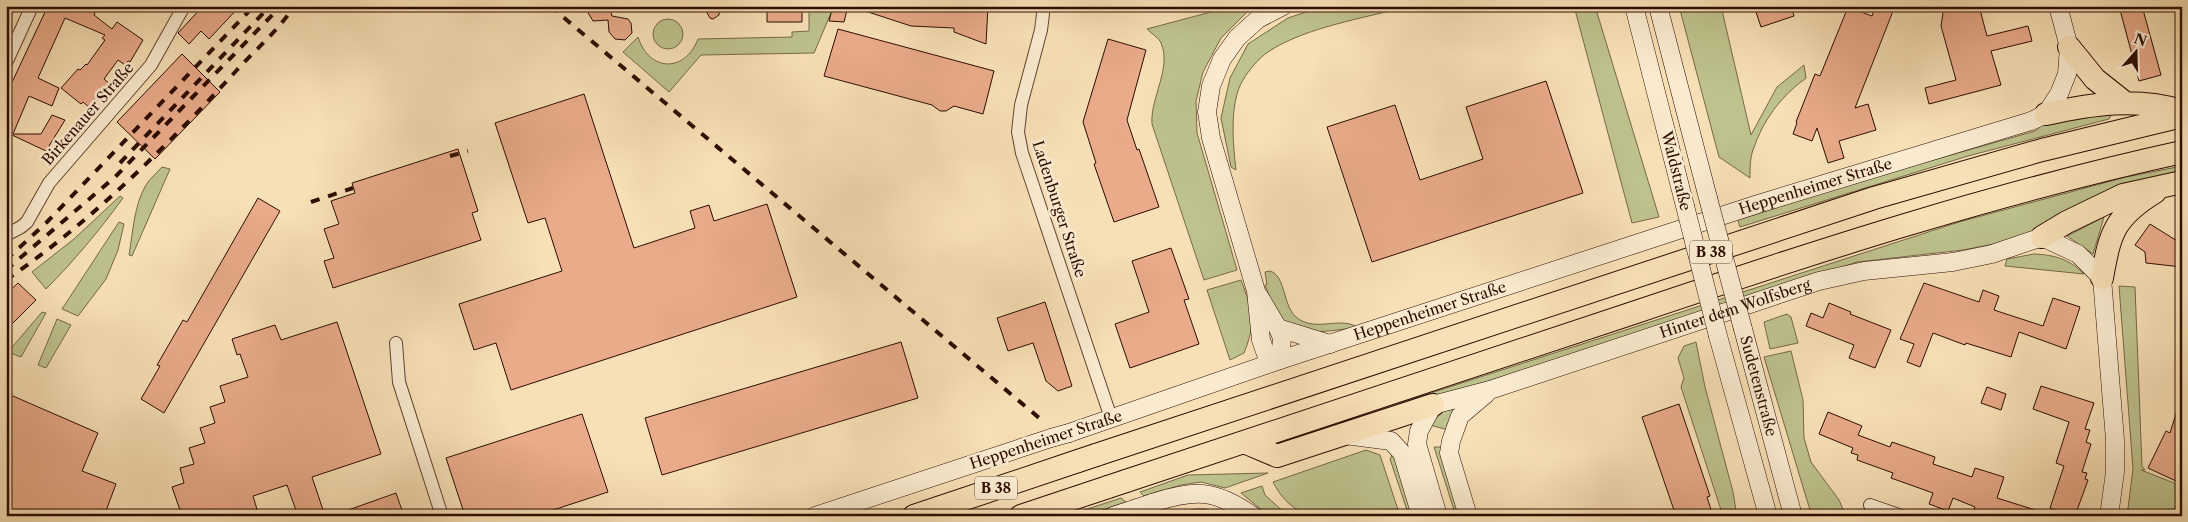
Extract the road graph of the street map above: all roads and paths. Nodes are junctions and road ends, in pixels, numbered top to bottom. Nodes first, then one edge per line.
1 (32, 6) edge
2 (184, 6) edge
3 (1044, 6) edge
4 (1283, 6) edge
5 (1634, 6) edge
6 (1658, 6) edge
7 (2058, 6) edge
8 (2069, 47) junction
9 (6, 62) edge
10 (2124, 102) junction
11 (2182, 111) edge
12 (2046, 114) junction
13 (2182, 116) edge
14 (2182, 152) edge
15 (2174, 184) edge
16 (1708, 198) joint
17 (6, 234) edge
18 (2042, 237) junction
19 (1252, 277) junction
20 (2102, 278) junction
21 (1278, 328) junction
22 (1718, 336) joint
23 (396, 344) dead end
24 (1330, 344) junction
25 (1274, 361) junction
26 (1490, 390) junction
27 (1432, 405) junction
28 (1111, 418) junction
29 (1339, 434) junction
30 (1254, 443) junction
31 (1870, 505) dead end
32 (1791, 508) edge
33 (1767, 515) edge
34 (442, 516) edge
35 (816, 516) edge
36 (914, 516) edge
37 (1022, 516) edge
38 (1112, 516) edge
39 (1253, 516) edge
40 (1421, 516) edge
41 (1438, 516) edge
42 (1468, 516) edge
43 (1799, 516) edge
44 (1902, 516) edge
45 (2109, 516) edge

1 - 9 street
2 - 17 street, Birkenauer Straße
3 - 28 street, Ladenburger Straße
4 - 19 main road
5 - 22 main road, Waldstraße, bridge
6 - 16 main road, Waldstraße
7 - 8 main road
8 - 10 highway
8 - 12 main road
10 - 11 highway
10 - 12 highway
12 - 24 main road, Heppenheimer Straße
13 - 36 highway, B 38
14 - 30 highway, B 38
15 - 18 highway
15 - 20 highway
16 - 32 main road, Sudetenstraße, bridge
18 - 20 main road
18 - 26 main road, Hinter dem Wolfsberg
19 - 21 main road
19 - 25 main road
20 - 45 main road
21 - 24 main road
21 - 25 main road
22 - 33 main road, Sudetenstraße
23 - 34 street
24 - 25 main road, Heppenheimer Straße
25 - 28 main road, Heppenheimer Straße
26 - 27 main road, Hinter dem Wolfsberg
26 - 42 main road
27 - 29 highway
27 - 41 main road
28 - 35 main road, Heppenheimer Straße, bridge
29 - 30 highway
29 - 40 main road
30 - 37 highway, B 38
31 - 44 street
32 - 43 main road, Sudetenstraße
38 - 39 main road, bridge

